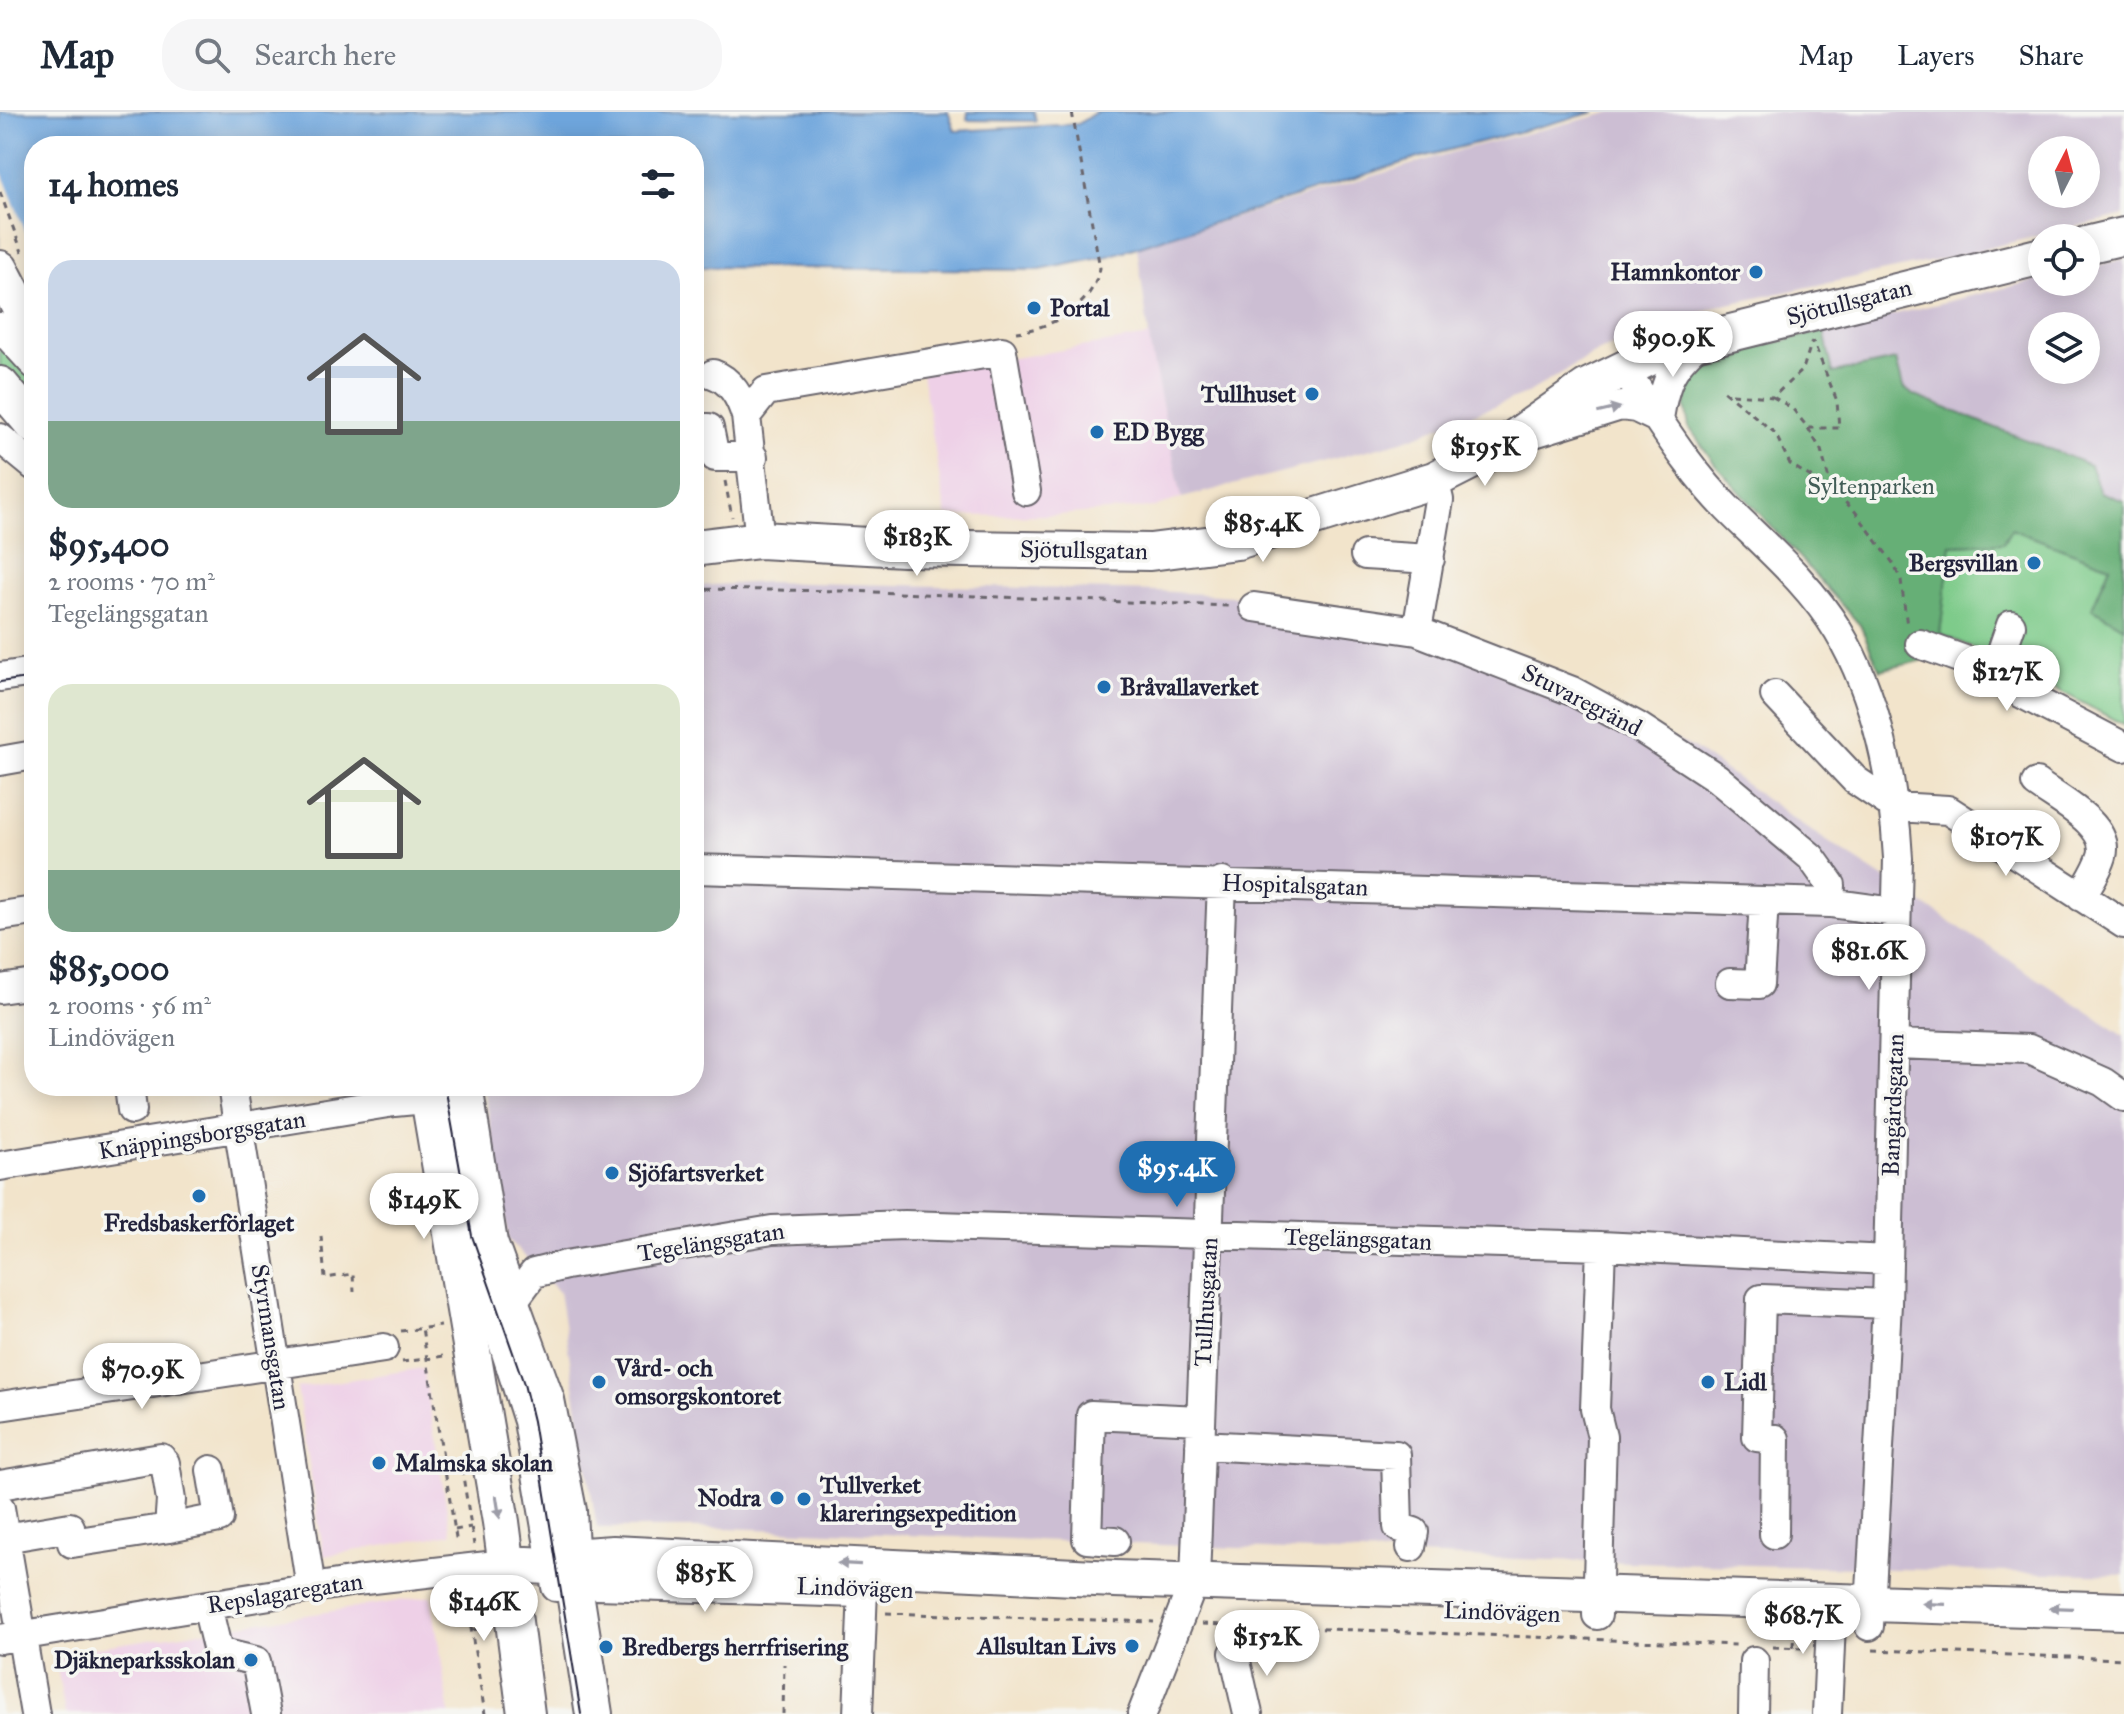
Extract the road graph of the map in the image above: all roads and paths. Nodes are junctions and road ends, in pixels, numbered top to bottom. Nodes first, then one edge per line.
1 (1072, 112) edge
2 (0, 192) edge
3 (2124, 236) edge
4 (2100, 242) edge
5 (2028, 259) edge
6 (8, 265) edge
7 (1100, 268) dead end
8 (24, 307) edge
9 (0, 327) edge
10 (1810, 329) dead end
11 (1704, 338) junction
12 (1813, 341) junction
13 (24, 353) edge
14 (1623, 368) junction
15 (713, 374) dead end
16 (0, 385) edge
17 (1724, 391) dead end
18 (1732, 394) junction
19 (1773, 397) junction
20 (24, 413) edge
21 (746, 416) junction
22 (1659, 419) junction
23 (704, 428) edge
24 (1808, 428) junction
25 (0, 438) edge
26 (1509, 442) junction
27 (753, 457) junction
28 (24, 458) edge
29 (1434, 480) junction
30 (1026, 491) dead end
31 (1832, 491) junction
32 (760, 540) junction
33 (704, 547) edge
34 (1365, 555) dead end
35 (1430, 559) junction
36 (704, 589) edge
37 (1254, 607) joint
38 (2011, 625) dead end
39 (1417, 631) junction
40 (1920, 644) joint
41 (1995, 671) junction
42 (24, 673) edge
43 (0, 677) edge
44 (1775, 695) dead end
45 (2124, 747) edge
46 (24, 757) edge
47 (0, 761) edge
48 (2036, 783) dead end
49 (1895, 807) junction
50 (704, 869) edge
51 (1222, 882) junction
52 (2081, 897) junction
53 (1764, 901) junction
54 (1830, 903) junction
55 (24, 912) edge
56 (1895, 912) junction
57 (0, 916) edge
58 (2124, 924) edge
59 (1730, 983) dead end
60 (24, 985) edge
61 (0, 989) edge
62 (1895, 1044) junction
63 (233, 1096) edge
64 (418, 1096) edge
65 (446, 1096) edge
66 (446, 1096) edge
67 (448, 1096) edge
68 (2124, 1097) edge
69 (238, 1130) junction
70 (0, 1166) edge
71 (321, 1236) dead end
72 (1210, 1236) junction
73 (1601, 1246) junction
74 (1888, 1260) junction
75 (354, 1292) dead end
76 (511, 1304) junction
77 (1887, 1304) junction
78 (443, 1325) dead end
79 (422, 1328) dead end
80 (384, 1348) dead end
81 (448, 1356) dead end
82 (276, 1365) junction
83 (0, 1406) edge
84 (1200, 1432) junction
85 (211, 1470) dead end
86 (0, 1485) edge
87 (0, 1508) edge
88 (169, 1528) junction
89 (455, 1530) dead end
90 (1774, 1534) dead end
91 (5, 1538) junction
92 (1115, 1541) dead end
93 (1411, 1547) dead end
94 (505, 1564) junction
95 (562, 1566) junction
96 (311, 1588) junction
97 (863, 1600) junction
98 (1186, 1601) junction
99 (1597, 1604) junction
100 (207, 1606) junction
101 (2124, 1611) edge
102 (1870, 1614) junction
103 (1831, 1624) junction
104 (471, 1630) dead end
105 (2124, 1636) edge
106 (10, 1637) edge
107 (1754, 1651) junction
108 (1234, 1653) dead end
109 (2124, 1659) edge
110 (784, 1664) dead end
111 (35, 1714) edge
112 (266, 1714) edge
113 (485, 1714) edge
114 (526, 1714) edge
115 (576, 1714) edge
116 (594, 1714) edge
117 (783, 1714) edge
118 (858, 1714) edge
119 (1142, 1714) edge
120 (1248, 1714) edge
121 (1753, 1714) edge
122 (1827, 1714) edge

1 - 7 path
2 - 6 path
3 - 4 main road
5 - 11 main road, Sjötullsgatan
6 - 8 main road
9 - 13 street
10 - 12 path
11 - 14 main road, Sjötullsgatan
11 - 22 street
12 - 19 path
12 - 24 path
14 - 22 street, Bangårdsgatan
14 - 26 main road, Sjötullsgatan
15 - 21 street
16 - 20 main road
17 - 18 path
18 - 19 path
18 - 31 path
19 - 24 path
21 - 27 street
21 - 30 street
26 -> 22 street
22 - 49 street, Bangårdsgatan
23 - 27 street
24 - 31 path
25 - 28 street
26 - 29 main road, Sjötullsgatan
27 - 32 street
29 - 32 main road, Sjötullsgatan
29 - 35 street
31 - 40 path
32 - 33 main road, Sjötullsgatan
34 - 35 street
35 - 39 street
36 - 37 path
37 - 39 street, Stuvaregränd
38 - 41 street
39 - 54 street, Stuvaregränd
40 - 41 street
41 - 45 street
42 - 43 street
44 - 49 street
46 - 47 street
48 - 52 street
49 - 52 street
49 - 56 street, Bangårdsgatan
50 - 51 street, Hospitalsgatan
51 - 53 street, Hospitalsgatan
51 - 72 street, Tullhusgatan
52 - 58 street
53 - 54 street, Hospitalsgatan
53 - 59 street
54 - 56 street, Hospitalsgatan
55 - 57 street
56 - 62 street, Bangårdsgatan
60 - 61 street
62 - 68 street
62 - 74 street, Bangårdsgatan
63 - 69 street, Styrmansgatan
64 - 69 street, Knäppingsborgsgatan
65 -> 94 main road
66 - 95 street
67 - 76 main road
69 - 70 street, Knäppingsborgsgatan
69 - 82 street, Styrmansgatan
71 - 75 path
72 - 73 street, Tegelängsgatan
72 - 76 street, Tegelängsgatan
72 - 84 street, Tullhusgatan
73 - 74 street, Tegelängsgatan
73 - 99 street
74 - 77 street, Bangårdsgatan
76 - 95 main road
77 - 90 street
77 - 102 street, Bangårdsgatan
78 - 79 path
80 - 82 street
81 - 89 path
82 - 83 street
82 - 96 street, Styrmansgatan
84 - 92 street
84 - 93 street
84 - 98 street, Tullhusgatan
85 - 88 street
86 - 88 street
87 - 91 street
88 - 91 street
91 - 106 street
94 - 95 main road, Repslagaregatan
94 - 96 street, Repslagaregatan
94 - 114 main road
95 - 97 main road, Lindövägen
98 -> 95 main road, Lindövägen
95 - 115 street
95 - 116 main road
96 - 100 street, Repslagaregatan
97 - 98 main road, Lindövägen
97 - 98 path
97 - 118 street
98 - 99 main road, Lindövägen
98 - 107 path
98 - 119 street, Tullhusgatan
99 - 103 main road, Lindövägen
100 - 106 street, Repslagaregatan
100 - 112 street
101 -> 102 main road, Lindövägen
102 - 103 main road, Lindövägen
102 - 105 main road, Lindövägen
103 - 107 path
103 - 109 path
103 - 122 street
104 - 113 path
106 - 111 street
107 - 121 street
108 - 120 street
110 - 117 path

